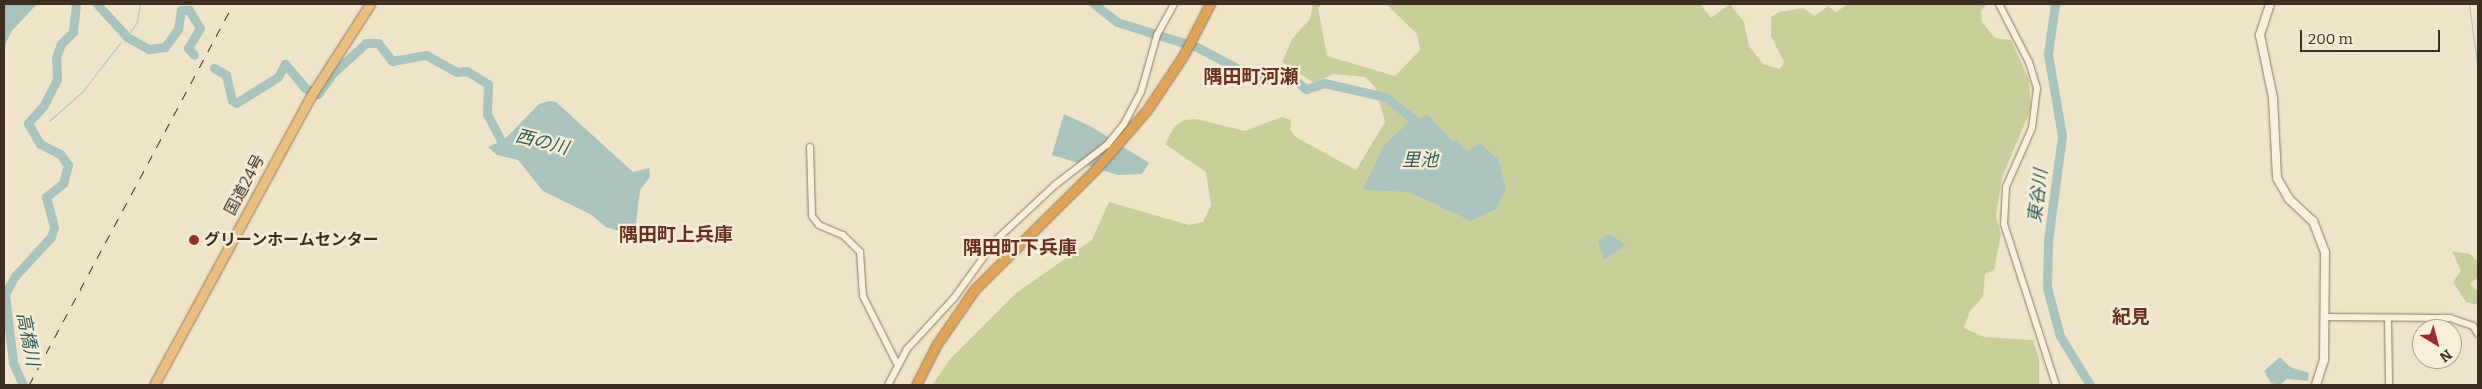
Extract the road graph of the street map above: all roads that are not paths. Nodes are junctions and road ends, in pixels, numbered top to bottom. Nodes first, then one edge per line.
1 (370, 4) edge
2 (1174, 4) edge
3 (1999, 4) edge
4 (2270, 4) edge
5 (1208, 6) edge
6 (810, 147) dead end
7 (2325, 317) junction
8 (2388, 318) junction
9 (2478, 334) edge
10 (897, 364) junction
11 (154, 385) edge
12 (888, 385) edge
13 (916, 385) edge
14 (2056, 385) edge
15 (2316, 385) edge
16 (2389, 385) edge

1 - 11 highway, 国道24号
2 - 10 street
3 - 14 street
4 - 7 main road
5 - 13 highway
6 - 10 street
7 - 8 street
7 - 15 main road
8 - 9 street
8 - 16 street
10 - 12 street

